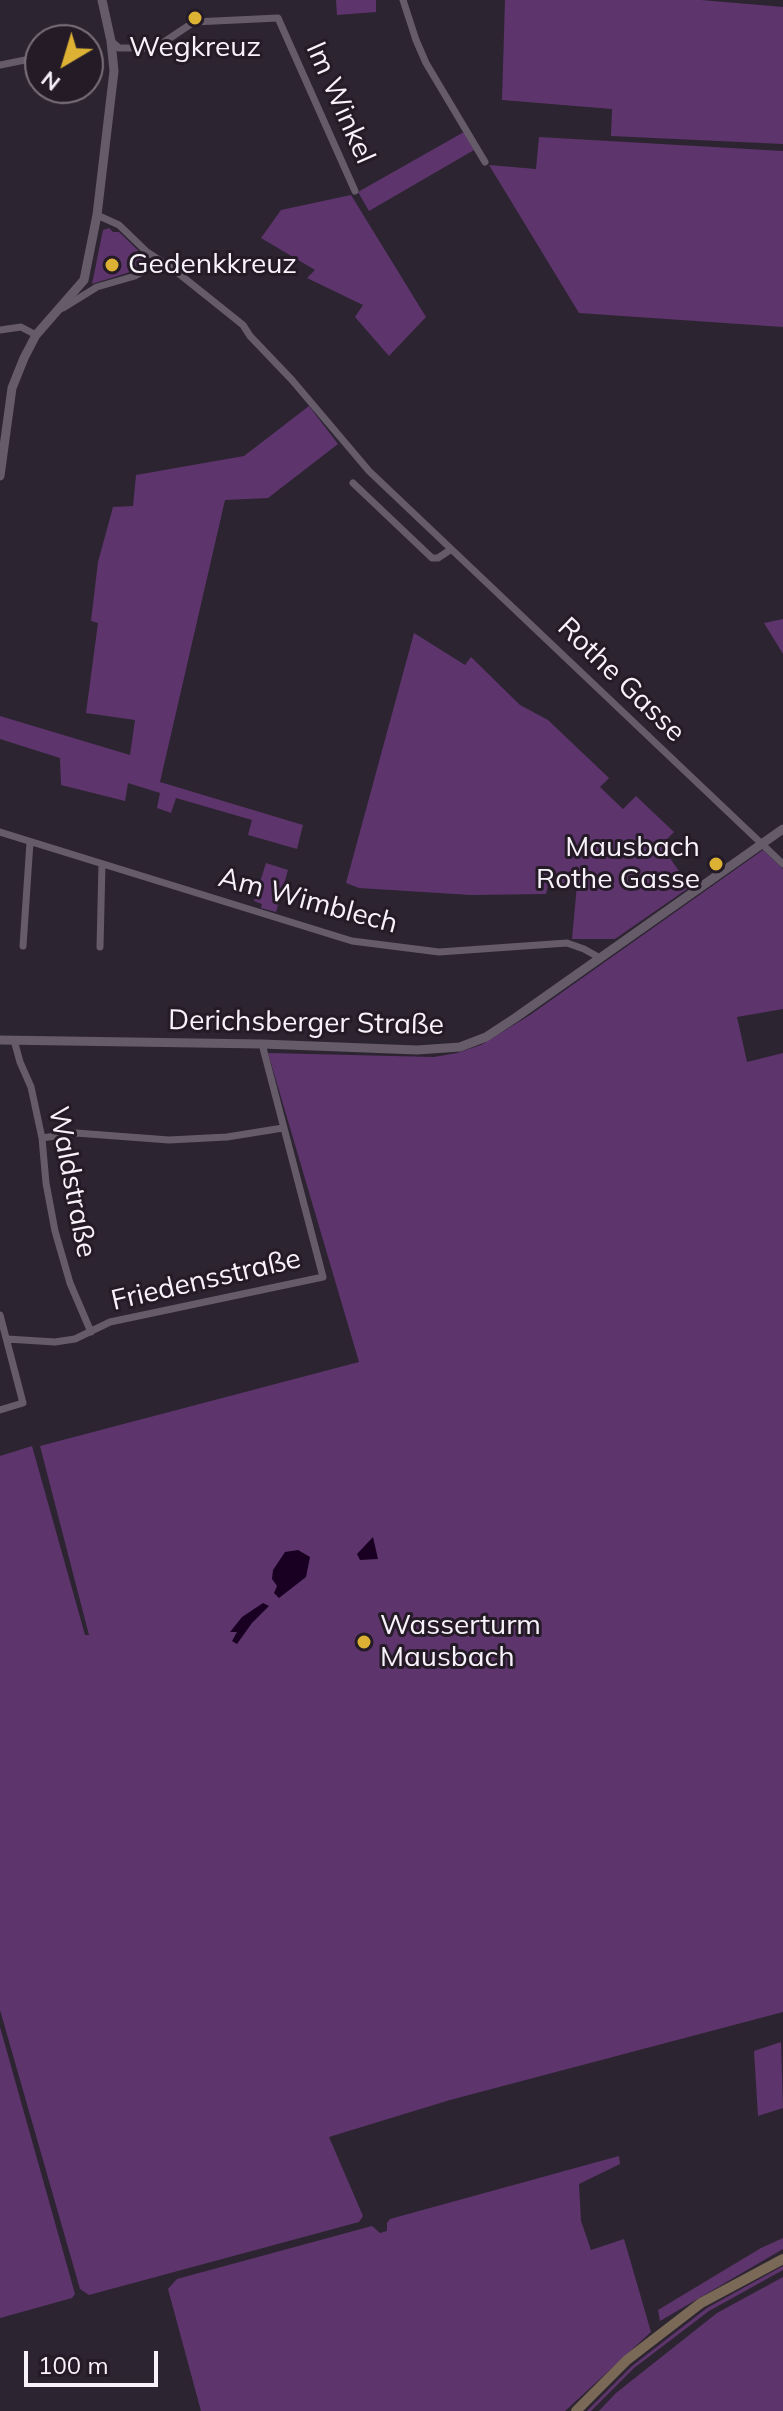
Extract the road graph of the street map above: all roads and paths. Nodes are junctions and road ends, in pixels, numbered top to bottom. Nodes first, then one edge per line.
1 (102, 0) edge
2 (403, 0) edge
3 (111, 41) junction
4 (24, 60) edge
5 (0, 65) edge
6 (485, 162) dead end
7 (355, 191) dead end
8 (97, 215) junction
9 (149, 268) dead end
10 (55, 314) junction
11 (0, 330) edge
12 (36, 335) junction
13 (0, 476) edge
14 (353, 483) dead end
15 (450, 550) junction
16 (783, 829) edge
17 (0, 832) edge
18 (30, 842) junction
19 (762, 843) junction
20 (102, 864) junction
21 (783, 864) edge
22 (23, 946) dead end
23 (100, 947) dead end
24 (600, 958) junction
25 (0, 1040) edge
26 (14, 1040) junction
27 (262, 1044) junction
28 (283, 1128) junction
29 (42, 1138) junction
30 (0, 1315) edge
31 (91, 1332) junction
32 (7, 1339) junction
33 (0, 1410) edge
34 (783, 2259) edge
35 (576, 2411) edge

1 - 3 street
2 - 6 street
3 - 7 street, Im Winkel
3 - 8 street
4 - 5 street
8 - 10 street
8 - 15 street, Rothe Gasse
9 - 10 street
10 - 12 street
11 - 12 street
12 - 13 street
14 - 15 street
15 - 19 street, Rothe Gasse
16 - 19 street, Derichsberger Straße
17 - 18 street, Am Wimblech
18 - 20 street, Am Wimblech
18 - 22 street
19 - 21 street, Rothe Gasse
19 - 24 street, Derichsberger Straße
20 - 23 street
20 - 24 street, Am Wimblech
24 - 27 street, Derichsberger Straße
25 - 26 street, Derichsberger Straße
26 - 27 street, Derichsberger Straße
26 - 29 street, Waldstraße
27 - 28 street
28 - 29 street
28 - 31 street, Friedensstraße
29 - 31 street, Waldstraße
30 - 32 street
31 - 32 street, Friedensstraße
32 - 33 street
34 - 35 main road

